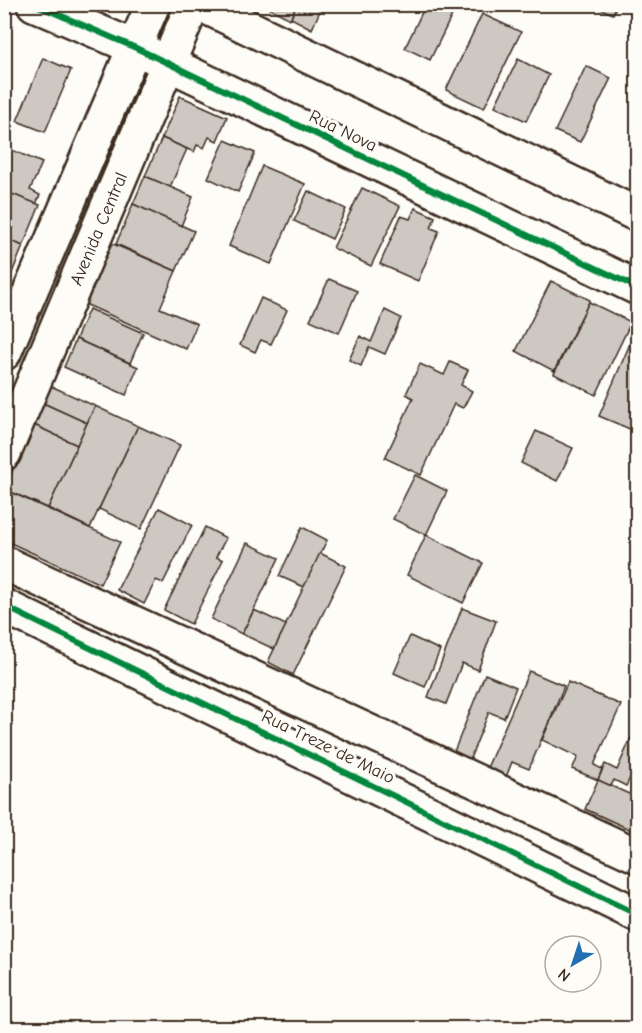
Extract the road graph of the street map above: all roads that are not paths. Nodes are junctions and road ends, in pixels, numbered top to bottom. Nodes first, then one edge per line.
1 (34, 4) edge
2 (153, 4) edge
3 (193, 4) edge
4 (200, 4) edge
5 (136, 48) junction
6 (168, 64) junction
7 (638, 215) edge
8 (638, 288) edge
9 (4, 353) edge
10 (4, 453) edge
11 (4, 563) edge
12 (4, 606) edge
13 (638, 856) edge
14 (638, 915) edge

1 - 5 street, Rua Nova
2 - 5 street, Avenida Central
3 - 6 street, Avenida Central
4 - 7 street
5 - 6 street, Rua Nova
5 - 9 street, Avenida Central
6 - 8 street, Rua Nova
6 - 10 street, Avenida Central
11 - 13 street, Rua Treze de Maio
12 - 14 street, Rua Treze de Maio

